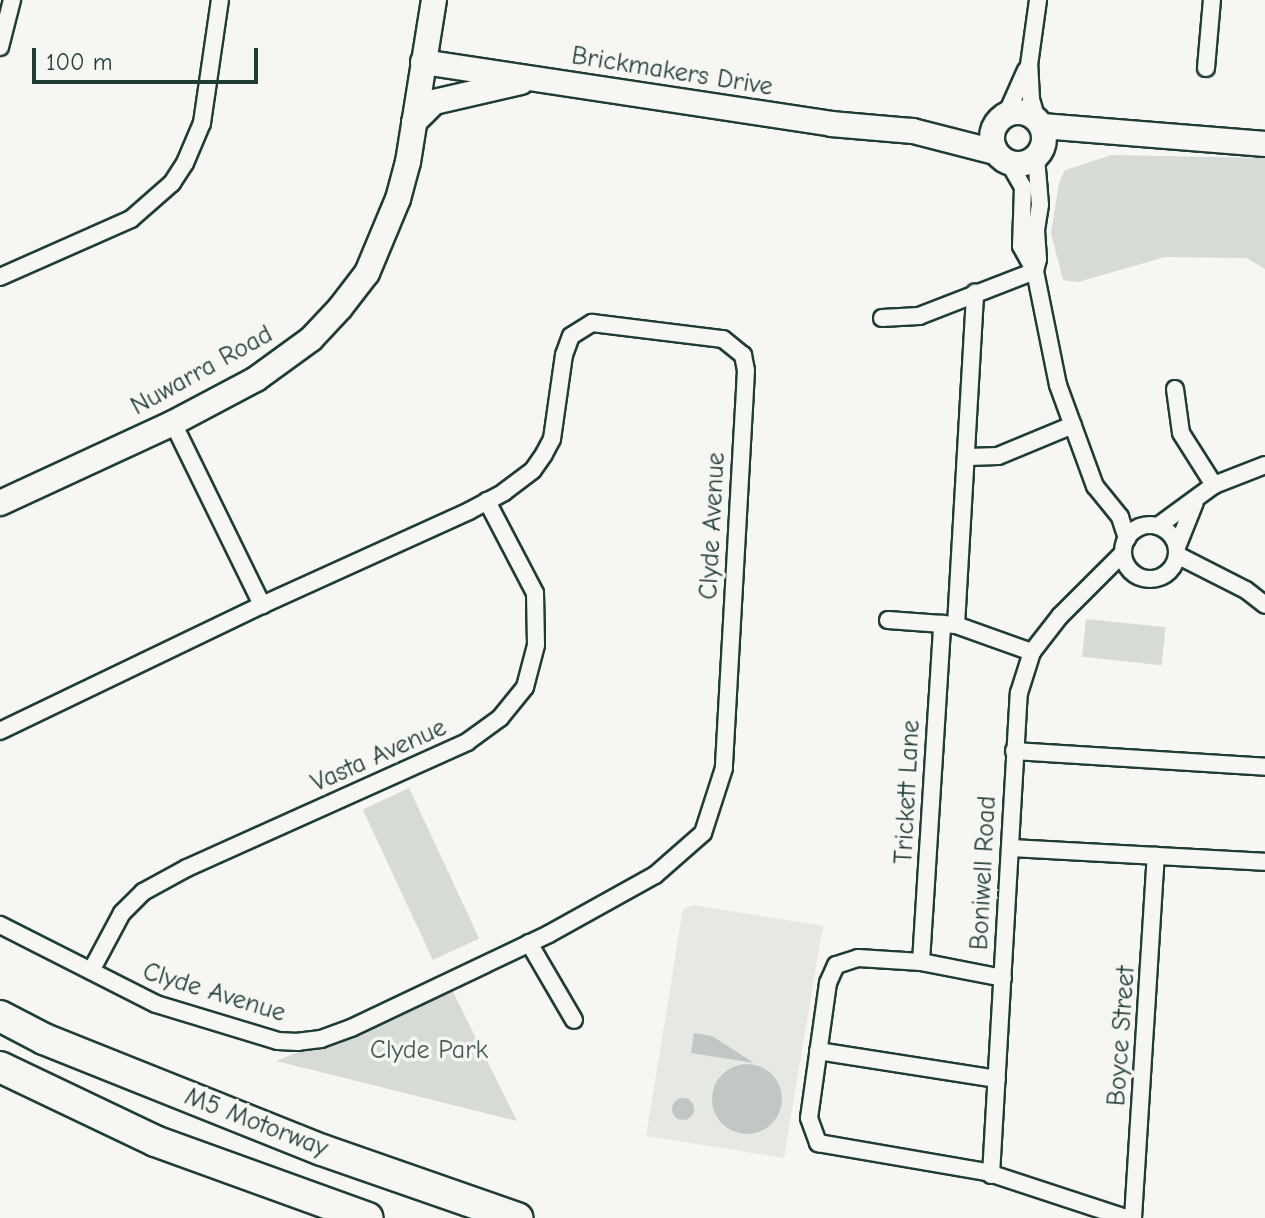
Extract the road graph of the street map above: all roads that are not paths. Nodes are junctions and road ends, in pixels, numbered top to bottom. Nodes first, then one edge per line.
1 (12, 0) edge
2 (220, 0) edge
3 (434, 0) edge
4 (1038, 0) edge
5 (1212, 0) edge
6 (0, 47) edge
7 (423, 62) junction
8 (1029, 65) junction
9 (1206, 68) dead end
10 (535, 79) junction
11 (1003, 117) junction
12 (414, 122) junction
13 (1039, 123) junction
14 (1265, 130) edge
15 (913, 131) junction
16 (1096, 133) junction
17 (1175, 135) junction
18 (1265, 144) edge
19 (1039, 154) junction
20 (1002, 157) junction
21 (1035, 271) junction
22 (0, 277) edge
23 (975, 293) junction
24 (882, 318) dead end
25 (1175, 389) dead end
26 (173, 423) junction
27 (1073, 425) junction
28 (968, 457) junction
29 (1265, 465) edge
30 (1214, 485) junction
31 (1198, 498) junction
32 (487, 501) junction
33 (0, 503) edge
34 (1120, 517) junction
35 (1151, 526) junction
36 (1125, 546) junction
37 (1177, 551) junction
38 (1167, 573) junction
39 (1216, 575) junction
40 (1139, 576) junction
41 (1082, 593) junction
42 (262, 605) junction
43 (1265, 605) edge
44 (888, 620) dead end
45 (949, 624) junction
46 (1032, 652) junction
47 (0, 731) edge
48 (1014, 751) junction
49 (1265, 767) edge
50 (1010, 848) junction
51 (1156, 856) junction
52 (1265, 862) edge
53 (0, 925) edge
54 (529, 943) junction
55 (921, 962) junction
56 (91, 971) junction
57 (1003, 978) junction
58 (0, 1016) edge
59 (574, 1020) dead end
60 (818, 1051) junction
61 (0, 1067) edge
62 (997, 1079) junction
63 (991, 1175) junction
64 (368, 1218) edge
65 (517, 1218) edge
66 (1126, 1218) edge
67 (1133, 1218) edge

1 - 6 street
2 - 22 street
3 - 7 street, Nuwarra Road
4 - 8 street
5 - 9 street
7 - 10 street, Brickmakers Drive
7 - 12 street, Nuwarra Road
8 - 11 street
8 - 13 street
10 - 12 street
10 - 15 street, Brickmakers Drive
11 - 13 street
11 - 15 street, Brickmakers Drive
11 - 20 street
12 - 26 street, Nuwarra Road
13 - 16 street
13 - 19 street
14 - 17 street
15 - 20 street, Brickmakers Drive
16 - 17 street
16 - 19 street
17 - 18 street
19 - 20 street
19 - 21 street
20 - 21 street
21 - 23 street
21 - 27 street
23 - 24 street
23 - 28 street, Trickett Lane
25 - 30 street
26 - 33 street, Nuwarra Road
26 - 42 street
27 - 28 street
27 - 34 street
28 - 45 street, Trickett Lane
29 - 30 street
30 - 31 street
31 - 35 street
31 - 37 street
32 - 42 street, Clyde Avenue
32 - 54 street, Clyde Avenue
32 - 56 street, Vasta Avenue
34 - 35 street
34 - 36 street
35 - 36 street
35 - 37 street
36 - 40 street
36 - 41 street, Boniwell Road
37 - 38 street
37 - 39 street
38 - 39 street
38 - 40 street
39 - 43 street
40 - 41 street
41 - 46 street, Boniwell Road
42 - 47 street, Clyde Avenue
44 - 45 street
45 - 46 street
45 - 55 street, Trickett Lane
46 - 48 street, Boniwell Road
48 - 49 street
48 - 50 street, Boniwell Road
50 - 51 street
50 - 57 street, Boniwell Road
51 - 52 street
51 - 67 street, Boyce Street
53 - 56 street, Clyde Avenue
54 - 56 street, Clyde Avenue
54 - 59 street
55 - 57 street
55 - 60 street
57 - 62 street, Boniwell Road
58 - 65 highway, M5 Motorway
60 - 62 street
60 - 63 street
61 - 64 highway, M5 Motorway
62 - 63 street, Boniwell Road
63 - 66 street

